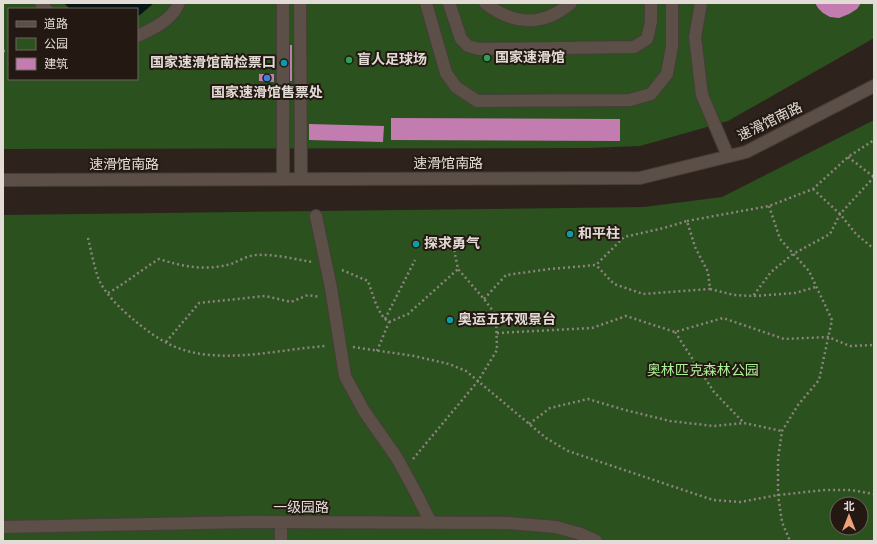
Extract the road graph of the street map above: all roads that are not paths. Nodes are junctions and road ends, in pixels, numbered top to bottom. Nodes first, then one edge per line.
1 (179, 3) edge
2 (283, 3) edge
3 (300, 3) edge
4 (426, 3) edge
5 (485, 3) edge
6 (570, 3) edge
7 (651, 3) edge
8 (672, 3) edge
9 (701, 3) edge
10 (450, 5) edge
11 (138, 36) edge
12 (874, 86) edge
13 (728, 156) junction
14 (283, 179) junction
15 (301, 179) junction
16 (3, 180) edge
17 (316, 216) dead end
18 (281, 523) junction
19 (430, 523) junction
20 (3, 527) edge
21 (281, 541) edge
22 (596, 541) edge

1 - 11 street
2 - 14 street
3 - 15 street
4 - 8 street
5 - 6 street
7 - 10 street
9 - 13 street
12 - 13 street, 速滑馆南路
13 - 15 street, 速滑馆南路
14 - 15 street, 速滑馆南路
14 - 16 street, 速滑馆南路
17 - 19 street
18 - 19 street, 一级园路
18 - 20 street, 一级园路
18 - 21 street
19 - 22 street, 一级园路

